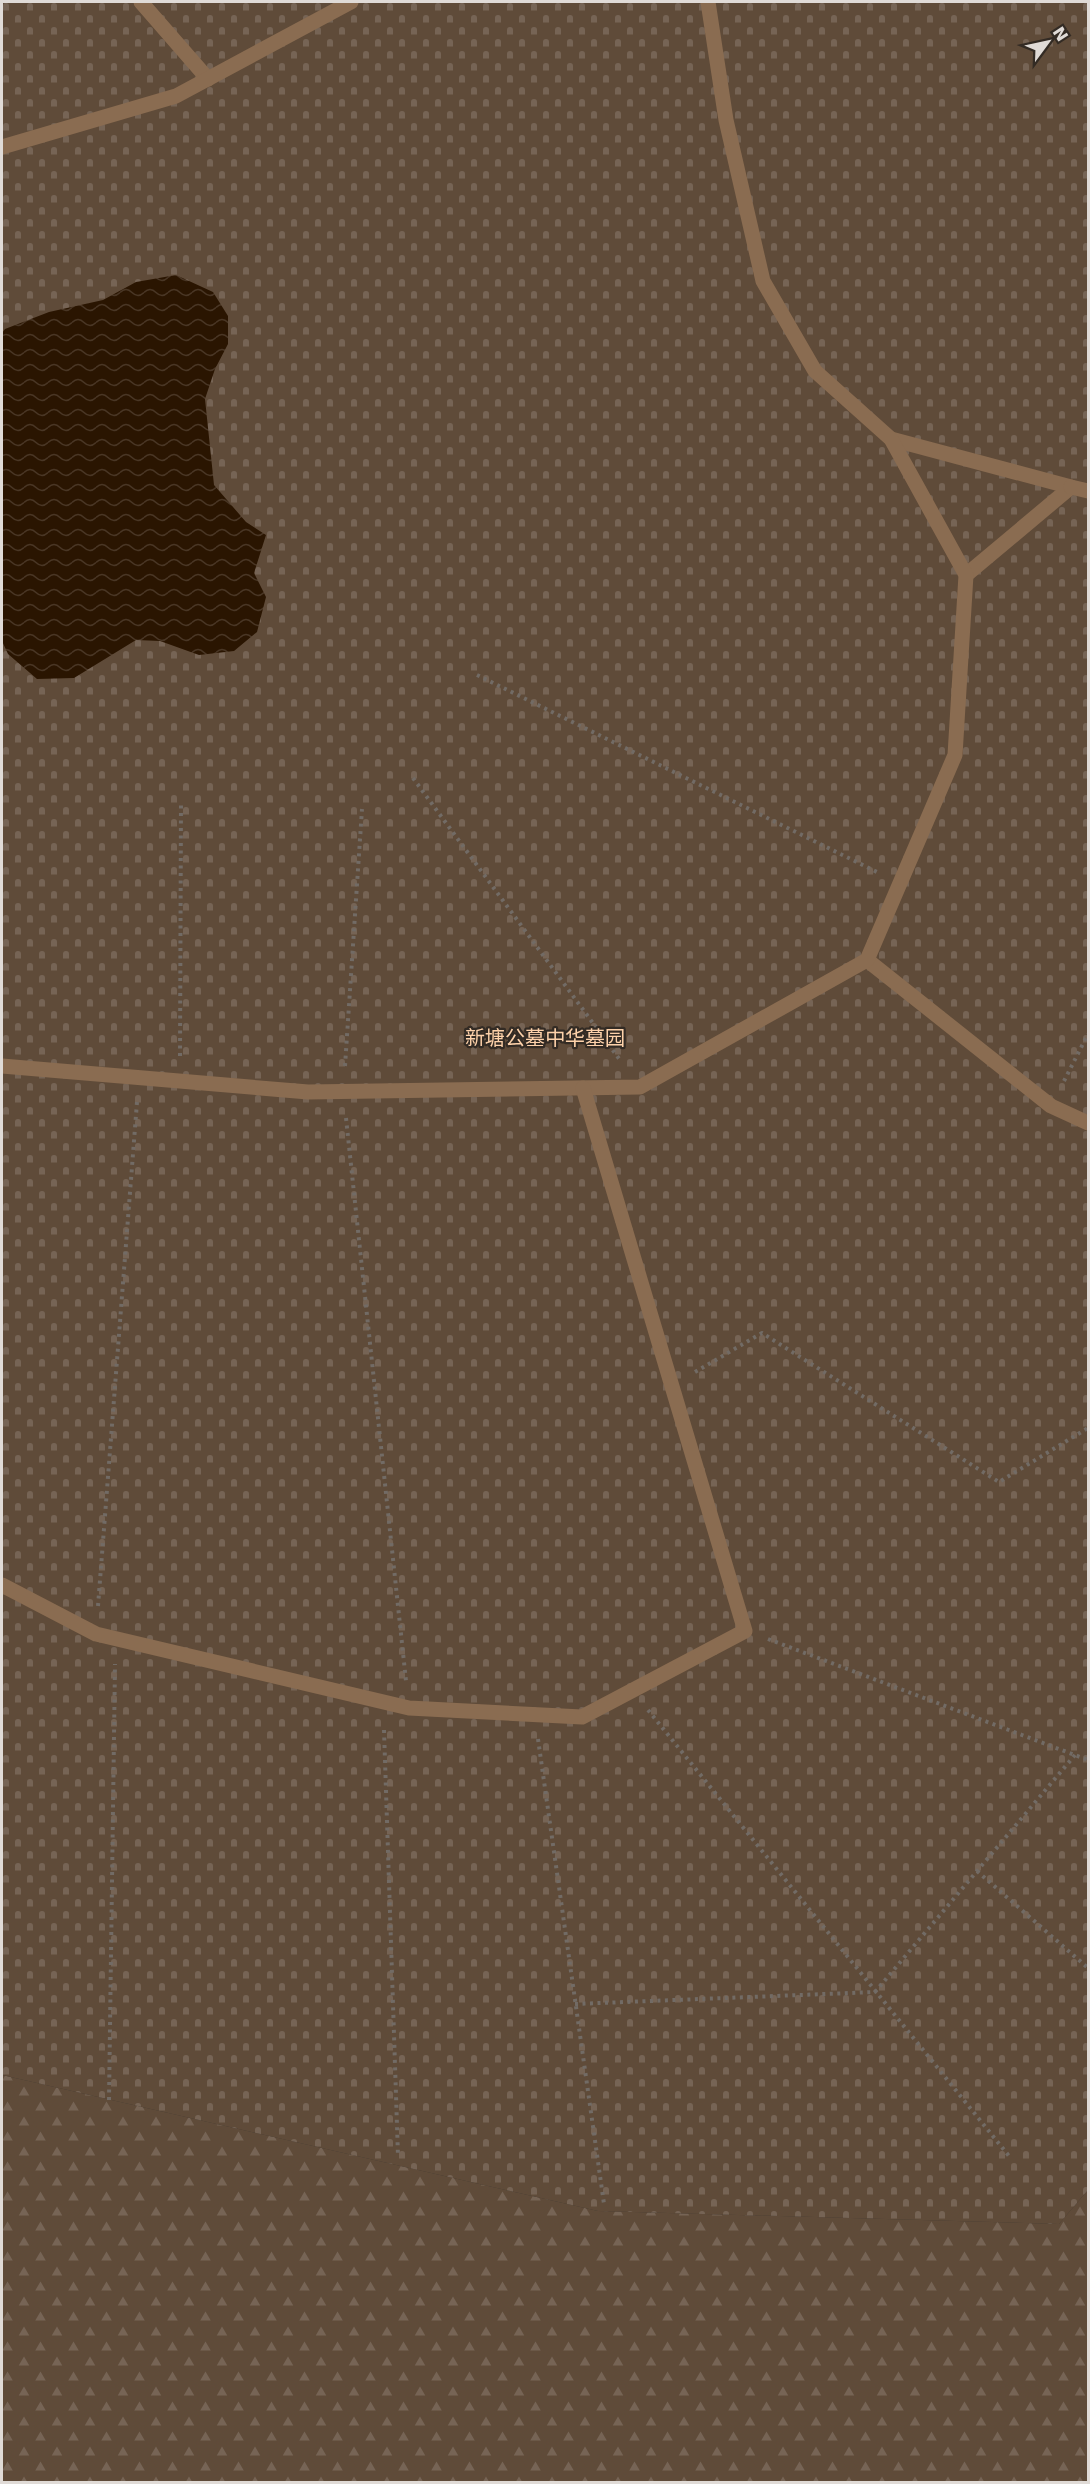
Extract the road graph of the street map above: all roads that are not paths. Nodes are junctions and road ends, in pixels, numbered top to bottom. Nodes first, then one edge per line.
1 (141, 2) edge
2 (351, 2) edge
3 (708, 2) edge
4 (208, 79) junction
5 (2, 147) edge
6 (891, 439) junction
7 (1071, 488) junction
8 (1089, 491) edge
9 (966, 575) junction
10 (867, 960) junction
11 (2, 1066) edge
12 (583, 1088) junction
13 (1089, 1123) edge
14 (2, 1585) edge

1 - 4 street
2 - 4 street
3 - 6 street
4 - 5 street
6 - 7 street
6 - 9 street
7 - 8 street
7 - 9 street
9 - 10 street
10 - 12 street
10 - 13 street
11 - 12 street
12 - 14 street

